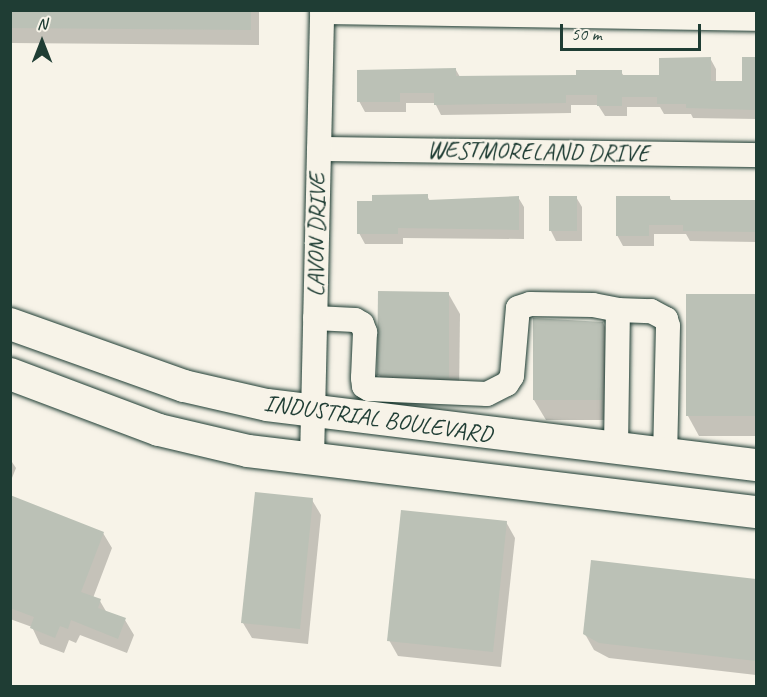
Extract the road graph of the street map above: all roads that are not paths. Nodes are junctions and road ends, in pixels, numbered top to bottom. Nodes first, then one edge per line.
1 (322, 11) edge
2 (756, 19) edge
3 (319, 149) junction
4 (756, 155) edge
5 (618, 310) junction
6 (315, 318) junction
7 (10, 324) edge
8 (10, 374) edge
9 (487, 394) junction
10 (312, 412) junction
11 (485, 433) junction
12 (616, 448) junction
13 (665, 454) junction
14 (312, 459) junction
15 (756, 465) edge
16 (756, 512) edge

1 - 2 street
1 - 3 street, LAVON DRIVE
3 - 4 street, WESTMORELAND DRIVE
3 - 6 street, LAVON DRIVE
5 - 9 street
5 - 12 street
5 - 13 street
6 - 9 street
6 - 10 street, LAVON DRIVE
7 - 10 main road, INDUSTRIAL BOULEVARD
8 - 14 main road, INDUSTRIAL BOULEVARD
9 - 11 street
10 - 11 main road, INDUSTRIAL BOULEVARD
10 - 14 street, LAVON DRIVE
11 - 12 main road, INDUSTRIAL BOULEVARD
12 - 13 main road, INDUSTRIAL BOULEVARD
13 - 15 main road, INDUSTRIAL BOULEVARD
14 - 16 main road, INDUSTRIAL BOULEVARD

